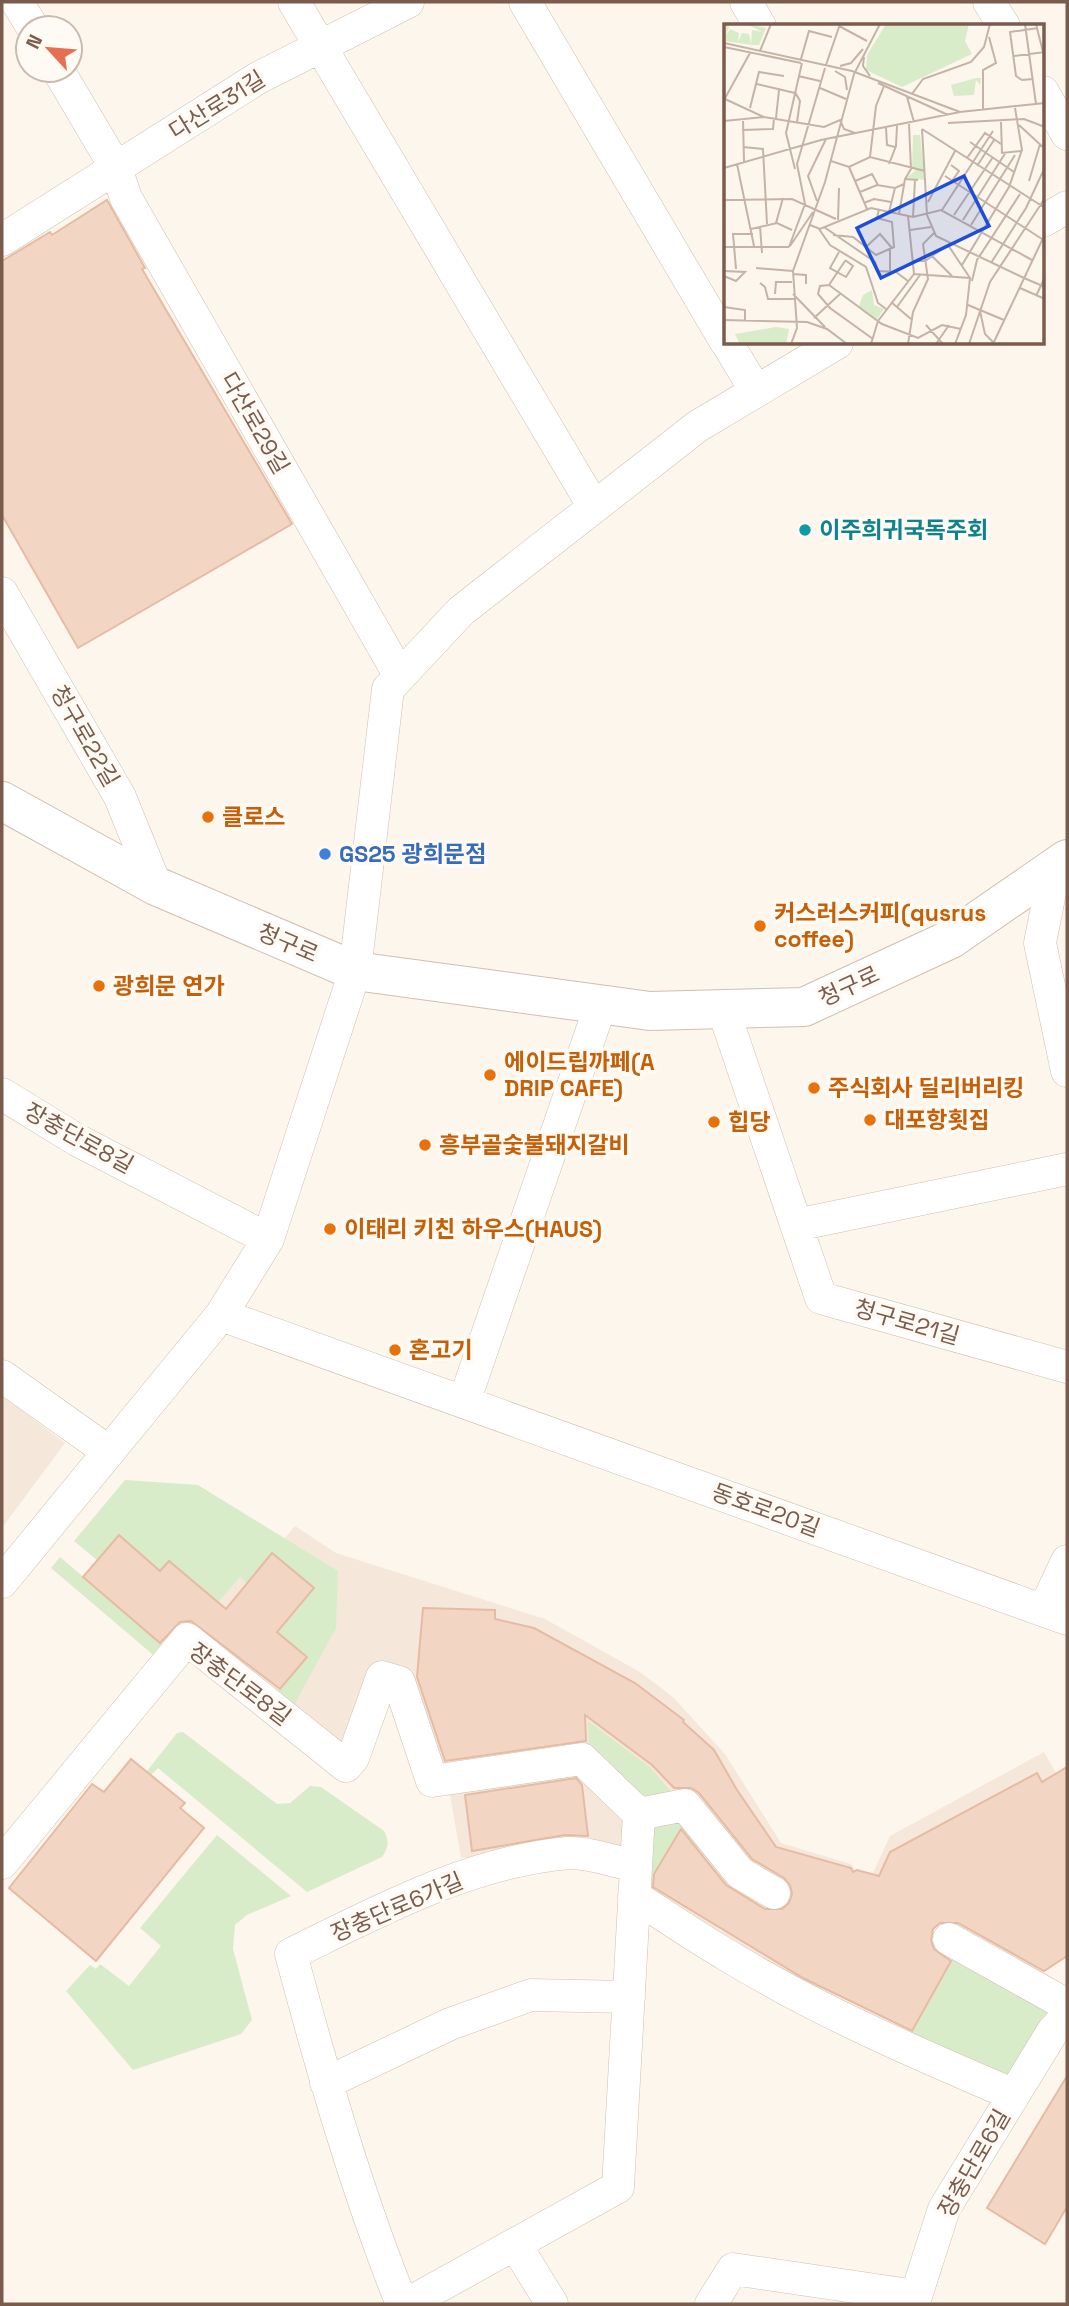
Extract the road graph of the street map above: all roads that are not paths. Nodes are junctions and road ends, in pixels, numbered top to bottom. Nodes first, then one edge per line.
1 (295, 2) edge
2 (408, 2) edge
3 (525, 2) edge
4 (746, 2) edge
5 (989, 2) edge
6 (759, 24) edge
7 (1003, 24) edge
8 (321, 46) junction
9 (66, 84) edge
10 (1044, 94) edge
11 (1067, 134) edge
12 (116, 168) junction
13 (1067, 207) edge
14 (1044, 221) edge
15 (2, 240) edge
16 (724, 339) edge
17 (728, 345) edge
18 (834, 345) edge
19 (755, 391) junction
20 (594, 507) junction
21 (2, 593) edge
22 (400, 676) junction
23 (2, 801) edge
24 (1063, 865) edge
25 (156, 886) junction
26 (355, 971) junction
27 (601, 1004) junction
28 (723, 1009) junction
29 (1067, 1071) edge
30 (2, 1094) edge
31 (1067, 1168) edge
32 (796, 1225) junction
33 (268, 1239) junction
34 (221, 1315) junction
35 (1067, 1367) edge
36 (2, 1376) edge
37 (464, 1402) junction
38 (109, 1452) junction
39 (1067, 1561) edge
40 (2, 1582) edge
41 (1056, 1615) edge
42 (639, 1814) junction
43 (2, 1863) edge
44 (635, 1881) junction
45 (774, 1893) dead end
46 (949, 1938) dead end
47 (629, 1997) junction
48 (1067, 2005) edge
49 (1067, 2016) edge
50 (326, 2083) junction
51 (1014, 2095) junction
52 (515, 2244) junction
53 (402, 2304) edge
54 (407, 2304) edge
55 (552, 2304) edge
56 (711, 2304) edge

1 - 8 street
2 - 8 street, 다산로31길
3 - 16 street
4 - 6 street
5 - 7 street
8 - 12 street, 다산로31길
8 - 20 street
9 - 12 street
10 - 11 street
12 - 15 street, 다산로31길
12 - 22 street, 다산로29길
13 - 14 street
17 - 19 street
18 - 19 street
19 - 20 street
20 - 22 street
21 - 25 street, 청구로22길
22 - 26 street
23 - 25 street, 청구로
24 - 28 street, 청구로
24 - 29 street
25 - 26 street, 청구로
26 - 27 street, 청구로
26 - 33 street
27 - 28 street, 청구로
27 - 37 street
28 - 32 street, 청구로21길
30 - 33 street, 장충단로8길
31 - 32 street
32 - 35 street, 청구로21길
33 - 34 street
34 - 37 street, 동호로20길
34 - 38 street
36 - 38 street
37 - 41 street, 동호로20길
38 - 40 street
39 - 41 street
42 - 43 street, 장충단로8길
42 - 44 street
42 - 45 street
44 - 47 street
44 - 50 street, 장충단로6가길
44 - 51 street, 장충단로6길
46 - 48 street
47 - 50 street
47 - 52 street
49 - 51 street, 장충단로6길
50 - 53 street, 장충단로6가길
51 - 56 street, 장충단로6길
52 - 54 street
52 - 55 street

